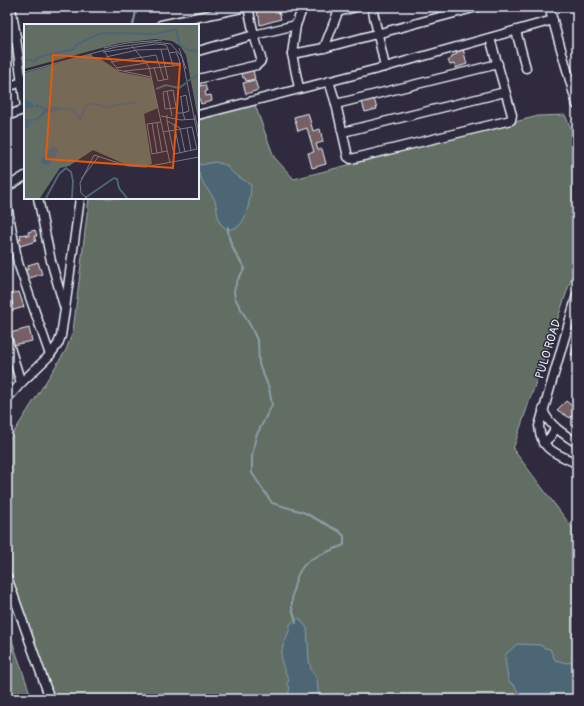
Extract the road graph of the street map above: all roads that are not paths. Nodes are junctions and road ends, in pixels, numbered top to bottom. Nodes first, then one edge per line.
1 (11, 7) edge
2 (247, 7) edge
3 (303, 7) edge
4 (356, 7) edge
5 (372, 7) edge
6 (477, 7) edge
7 (549, 7) edge
8 (339, 10) edge
9 (553, 20) junction
10 (166, 24) edge
11 (296, 25) junction
12 (516, 31) junction
13 (378, 34) junction
14 (254, 35) junction
15 (16, 37) junction
16 (490, 38) junction
17 (7, 40) edge
18 (324, 48) junction
19 (199, 51) edge
20 (292, 54) junction
21 (498, 64) junction
22 (385, 67) junction
23 (526, 68) dead end
24 (199, 79) edge
25 (329, 81) junction
26 (23, 82) edge
27 (7, 87) edge
28 (298, 88) junction
29 (505, 92) junction
30 (24, 96) edge
31 (336, 104) junction
32 (577, 105) edge
33 (24, 109) edge
34 (199, 115) edge
35 (7, 116) edge
36 (343, 132) junction
37 (24, 177) edge
38 (7, 187) edge
39 (38, 199) edge
40 (80, 199) edge
41 (7, 205) edge
42 (577, 295) edge
43 (65, 309) junction
44 (7, 338) edge
45 (50, 355) junction
46 (21, 383) junction
47 (7, 399) edge
48 (543, 410) junction
49 (554, 427) junction
50 (543, 442) junction
51 (577, 443) edge
52 (575, 461) edge
53 (7, 577) edge
54 (50, 699) edge

1 - 15 street
2 - 10 street
2 - 14 street
3 - 11 street
4 - 8 street
5 - 13 street
6 - 13 street
7 - 9 street
8 - 18 street
9 - 12 street
9 - 32 street
11 - 14 street
11 - 20 street
12 - 16 street
12 - 23 street
13 - 18 street
13 - 22 street
14 - 19 street
14 - 24 street
15 - 17 street
15 - 26 street
16 - 21 street
16 - 22 street
18 - 20 street
20 - 28 street
21 - 29 street
21 - 31 street
22 - 25 street
25 - 28 street
25 - 31 street
26 - 27 street
26 - 30 street
28 - 34 street
29 - 36 street
29 - 36 street
31 - 36 street
33 - 35 street
37 - 38 street
39 - 43 street
40 - 43 street
41 - 45 street
42 - 48 street, PULO ROAD
43 - 45 street
44 - 46 street
45 - 46 street
46 - 47 street
48 - 49 street
48 - 50 street, PULO ROAD
49 - 50 street
49 - 51 street
50 - 52 street
53 - 54 street

